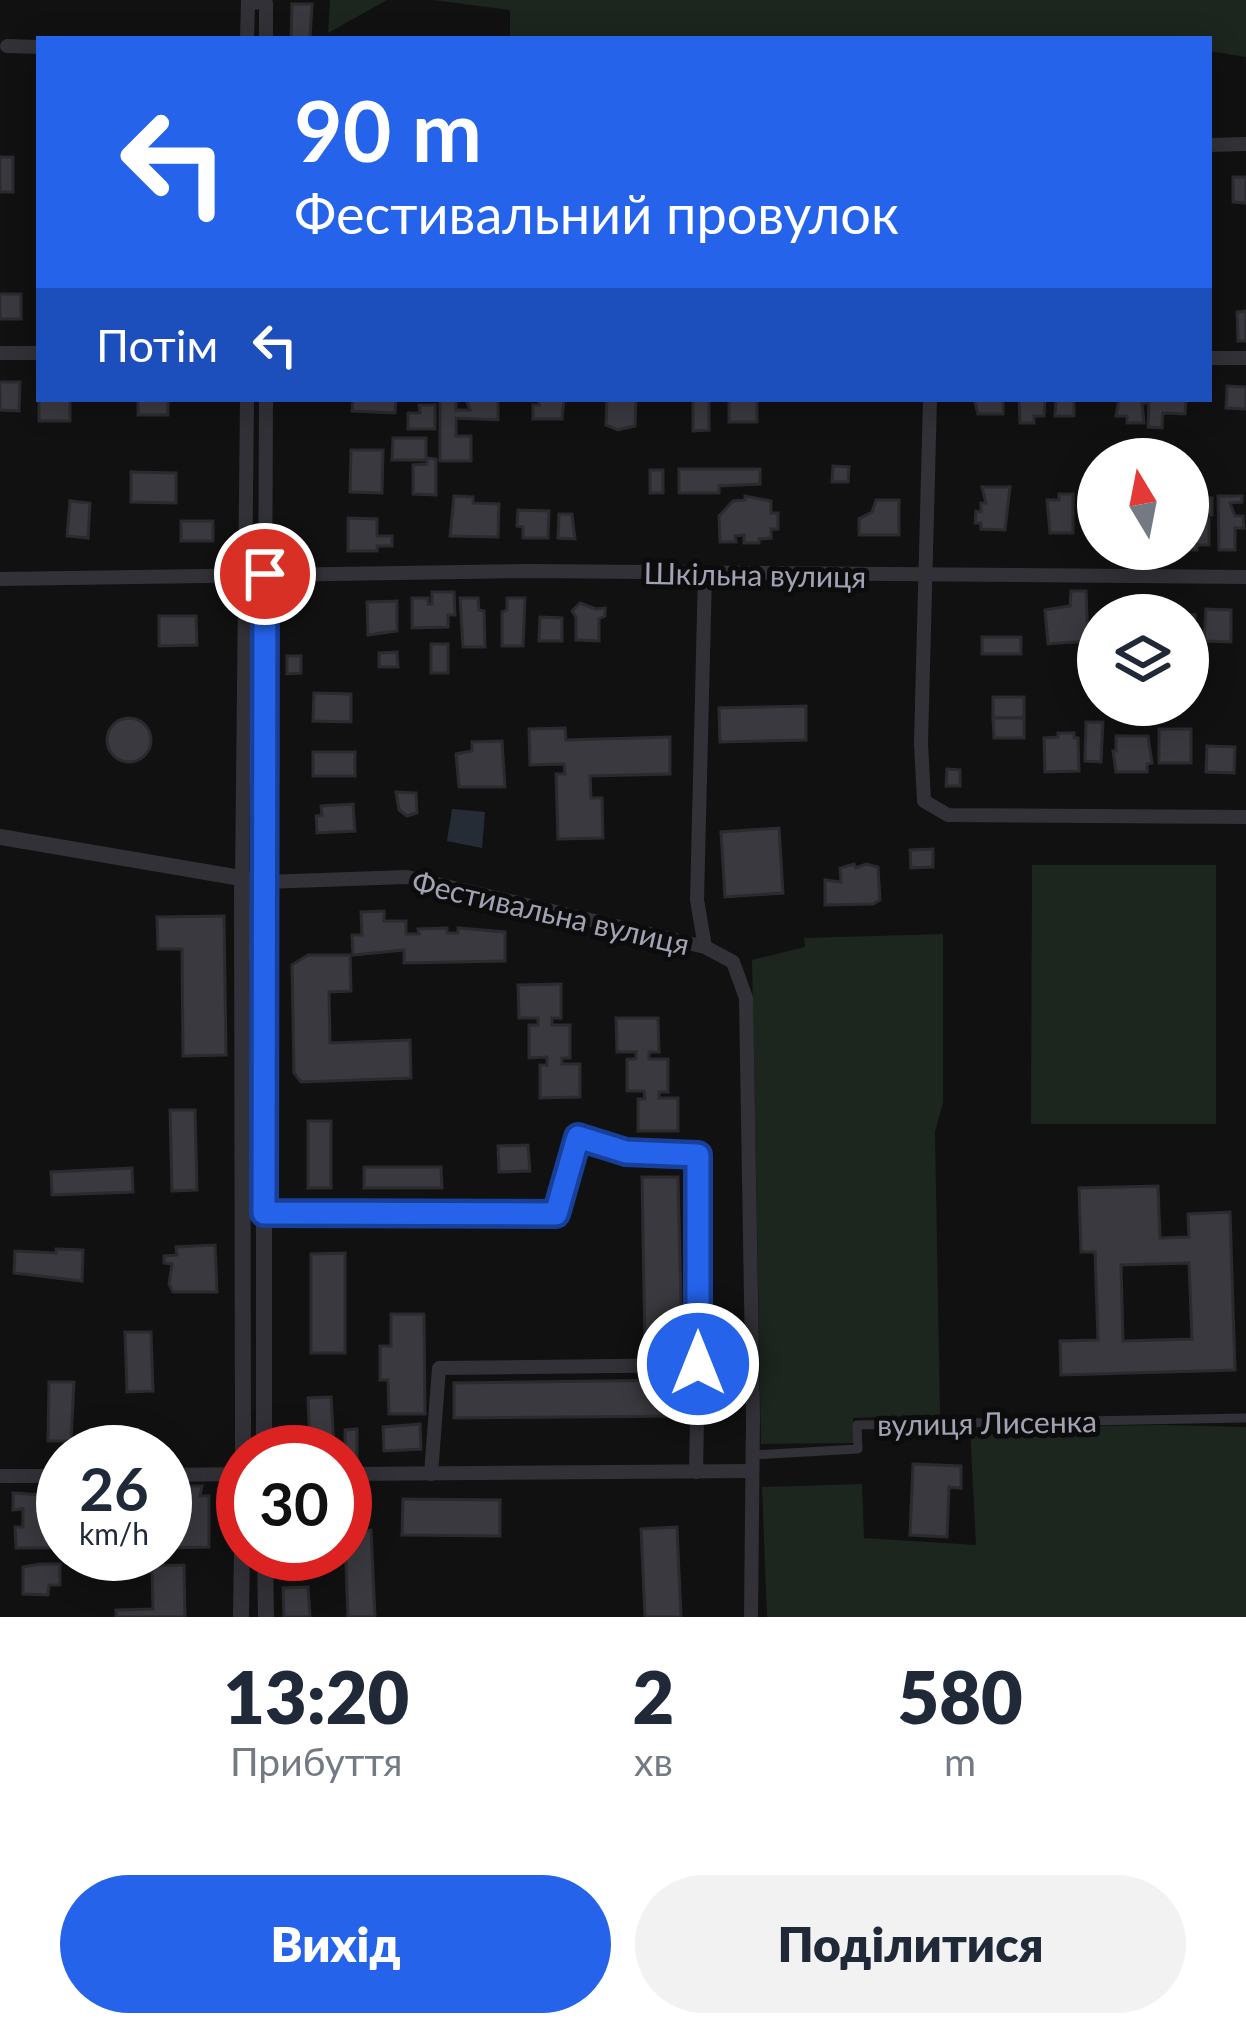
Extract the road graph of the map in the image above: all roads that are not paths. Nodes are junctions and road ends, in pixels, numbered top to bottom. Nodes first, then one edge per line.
1 (248, 36) edge
2 (266, 36) edge
3 (7, 46) dead end
4 (36, 47) edge
5 (1212, 145) edge
6 (1246, 145) edge
7 (0, 352) edge
8 (36, 353) edge
9 (1212, 358) edge
10 (1246, 358) edge
11 (247, 402) edge
12 (266, 402) edge
13 (930, 402) edge
14 (705, 573) junction
15 (265, 574) junction
16 (925, 576) junction
17 (1246, 577) edge
18 (245, 578) junction
19 (0, 579) edge
20 (1246, 817) edge
21 (0, 837) edge
22 (242, 881) junction
23 (264, 882) junction
24 (705, 947) junction
25 (264, 1213) junction
26 (698, 1364) junction
27 (1246, 1418) edge
28 (243, 1425) edge
29 (264, 1425) edge
30 (752, 1463) junction
31 (696, 1472) junction
32 (372, 1474) edge
33 (431, 1474) junction
34 (0, 1476) edge
35 (36, 1476) edge
36 (242, 1581) edge
37 (266, 1581) edge
38 (241, 1617) edge
39 (266, 1617) edge
40 (751, 1617) edge

1 - 2 street
3 - 4 street
5 - 6 street
7 - 8 street
9 - 10 street
11 - 18 street
12 - 15 street
13 - 16 street
14 - 15 street, Шкільна вулиця
14 - 16 street, Шкільна вулиця
14 - 24 street
15 - 18 street, Шкільна вулиця
15 - 23 street
16 - 17 street, Шкільна вулиця
16 - 20 street
18 - 19 street, Шкільна вулиця
18 - 22 street
21 - 22 street, Фестивальна вулиця
22 - 23 street, Фестивальна вулиця
22 - 28 street
23 - 24 street, Фестивальна вулиця
23 - 25 street
24 - 30 street, Фестивальна вулиця
25 - 26 street
25 - 29 street
26 - 31 street
26 - 33 street
27 - 30 street, вулиця Лисенка
30 - 31 street, вулиця Лисенка
30 - 40 street, Фестивальна вулиця
31 - 33 street, вулиця Лисенка
32 - 33 street, вулиця Лисенка
34 - 35 street
36 - 38 street
37 - 39 street

